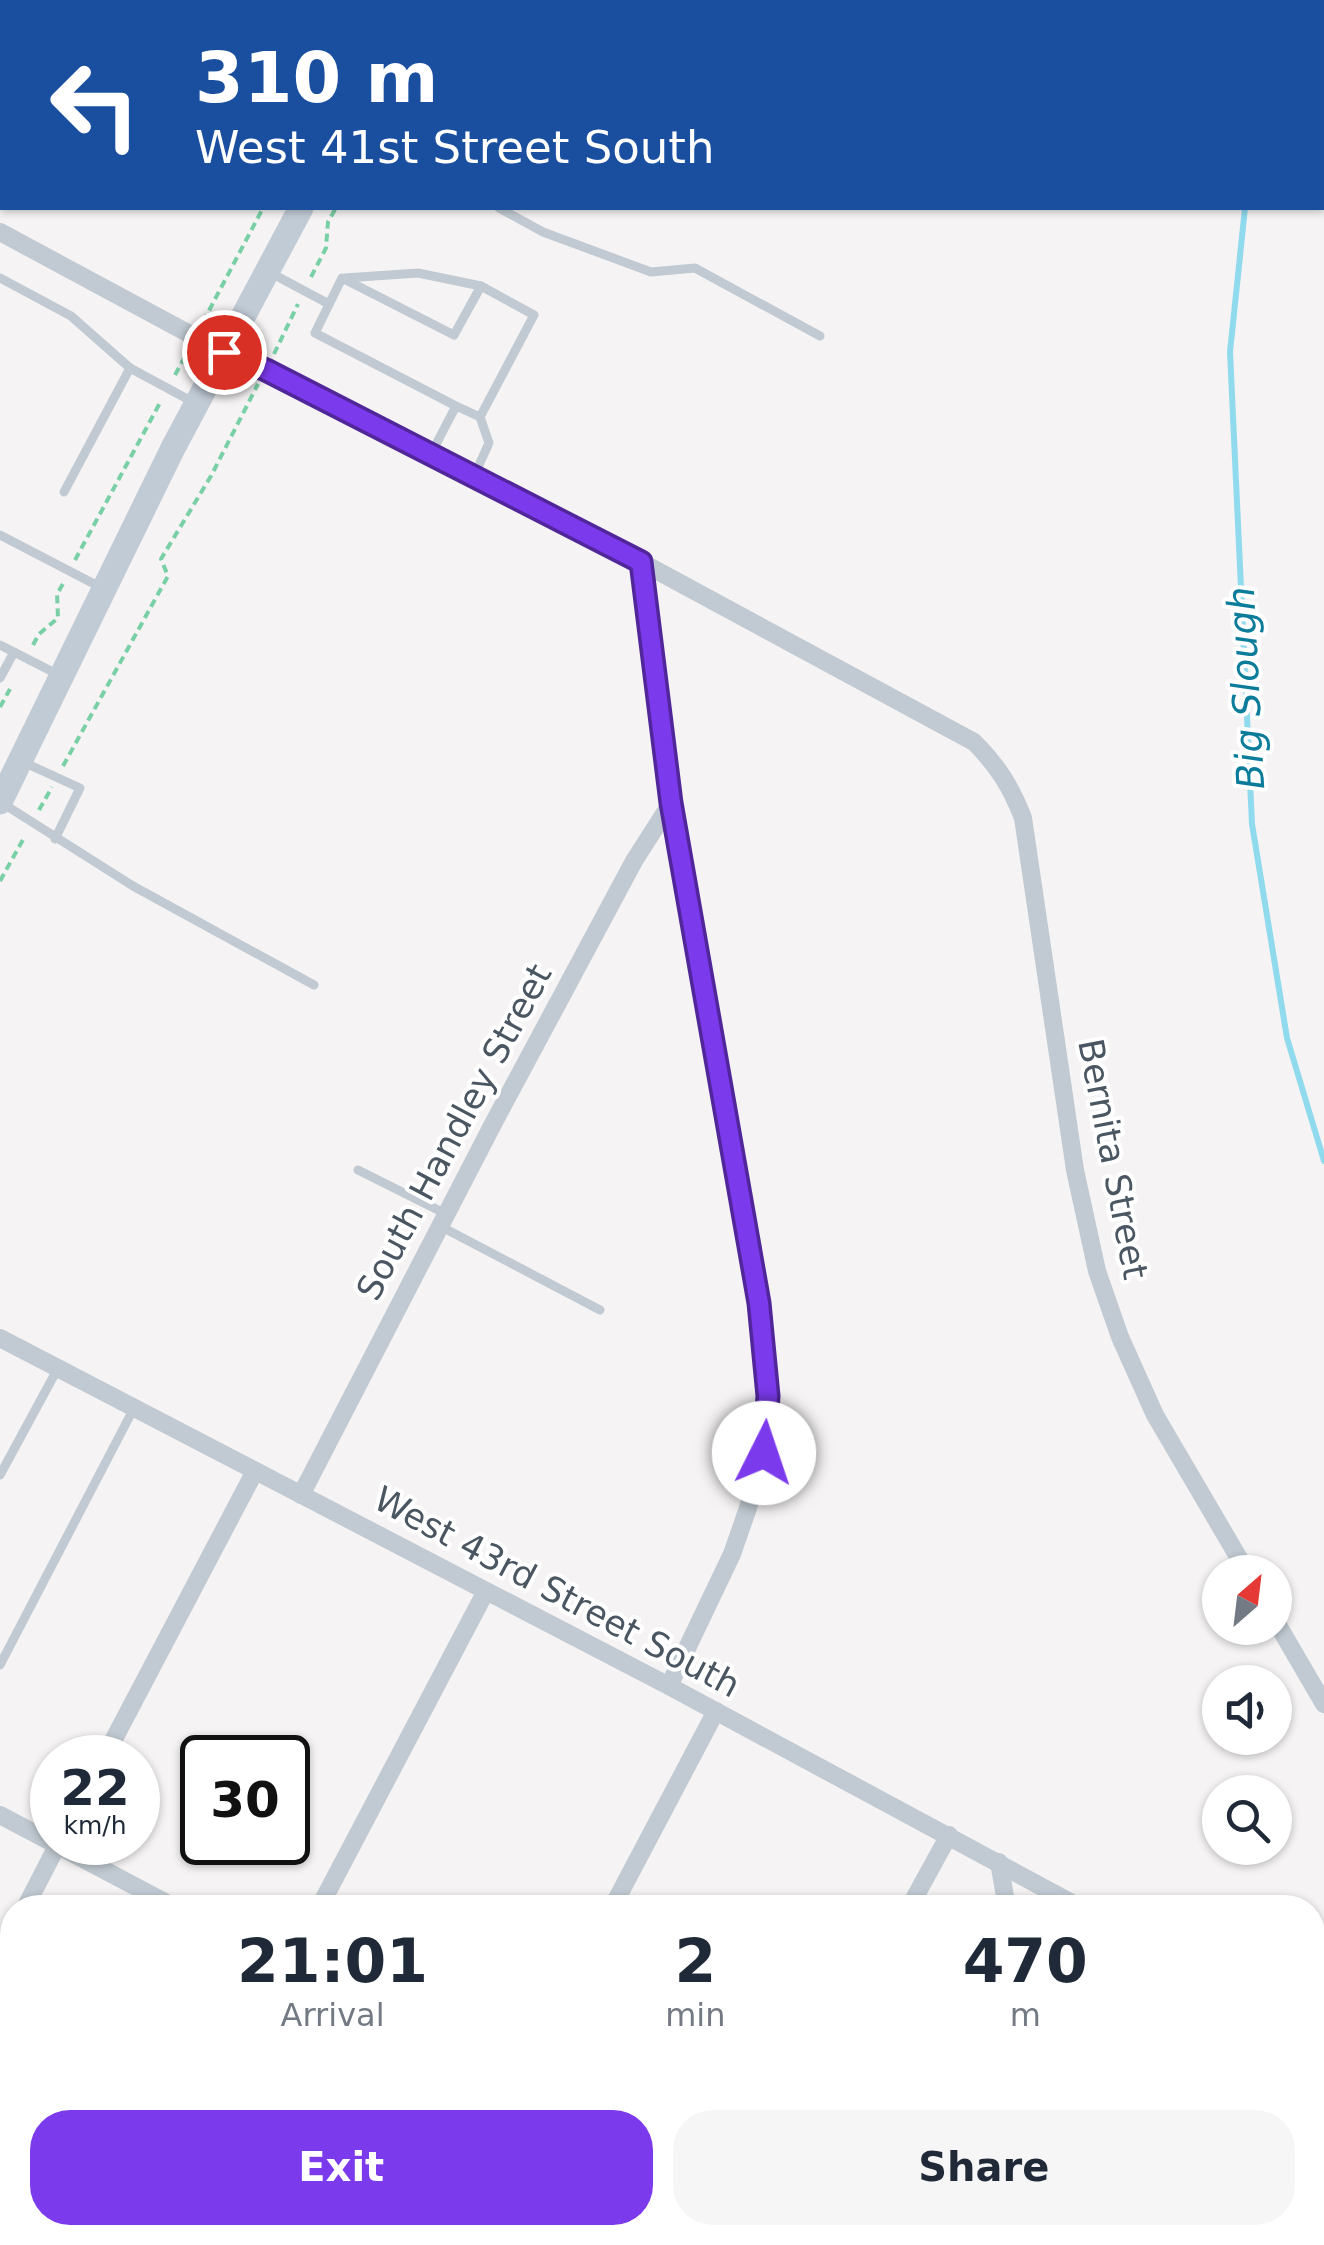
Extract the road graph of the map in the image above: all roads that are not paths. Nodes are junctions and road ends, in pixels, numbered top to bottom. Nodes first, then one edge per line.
1 (300, 210) edge
2 (503, 210) edge
3 (0, 232) edge
4 (267, 271) junction
5 (0, 278) edge
6 (342, 278) junction
7 (481, 286) junction
8 (329, 304) junction
9 (820, 336) dead end
10 (224, 352) junction
11 (130, 368) junction
12 (196, 404) junction
13 (456, 406) junction
14 (480, 417) junction
15 (431, 454) junction
16 (474, 476) junction
17 (64, 492) dead end
18 (0, 536) edge
19 (641, 562) junction
20 (104, 589) junction
21 (0, 645) edge
22 (14, 652) junction
23 (62, 677) junction
24 (0, 678) edge
25 (6, 783) edge
26 (671, 803) junction
27 (55, 839) junction
28 (314, 985) dead end
29 (358, 1170) dead end
30 (443, 1220) junction
31 (600, 1310) dead end
32 (0, 1338) edge
33 (58, 1368) junction
34 (134, 1408) junction
35 (254, 1471) junction
36 (0, 1475) edge
37 (301, 1495) junction
38 (1236, 1555) edge
39 (486, 1591) junction
40 (1290, 1645) edge
41 (0, 1665) edge
42 (669, 1686) junction
43 (1324, 1704) edge
44 (716, 1711) junction
45 (116, 1735) edge
46 (0, 1815) edge
47 (30, 1830) edge
48 (948, 1834) junction
49 (999, 1862) junction
50 (47, 1865) edge
51 (97, 1865) edge
52 (32, 1895) edge
53 (152, 1895) edge
54 (325, 1895) edge
55 (619, 1895) edge
56 (916, 1895) edge
57 (1005, 1895) edge
58 (1043, 1895) edge

1 - 4 street
2 - 9 lane
3 - 10 street
4 - 8 lane
4 - 10 street
5 - 11 lane
6 - 7 lane
6 - 7 lane
6 - 8 lane
7 - 14 lane
8 - 13 lane
10 - 12 street
10 - 15 street
11 - 12 lane
11 - 17 lane
12 - 20 street
13 - 14 lane
13 - 15 lane
14 - 16 lane
15 - 16 street
16 - 19 street
18 - 20 lane
19 - 26 street
19 - 38 street, Bernita Street
20 - 23 street
21 - 22 lane
22 - 23 lane
22 - 24 lane
23 - 25 street
25 - 27 lane
25 - 27 lane
26 - 30 street, South Handley Street
26 - 42 street
27 - 28 lane
29 - 30 lane
30 - 31 lane
30 - 37 street, South Handley Street
32 - 33 street, West 43rd Street South
33 - 34 street, West 43rd Street South
33 - 36 lane
34 - 35 street, West 43rd Street South
34 - 41 lane
35 - 37 street, West 43rd Street South
35 - 45 street
37 - 39 street, West 43rd Street South
39 - 42 street, West 43rd Street South
39 - 54 street
40 - 43 street
42 - 44 street, West 43rd Street South
44 - 48 street, West 43rd Street South
44 - 55 street
46 - 47 street
48 - 49 street, West 43rd Street South
48 - 56 street
49 - 57 street
49 - 58 street, West 43rd Street South
50 - 52 street
51 - 53 street

